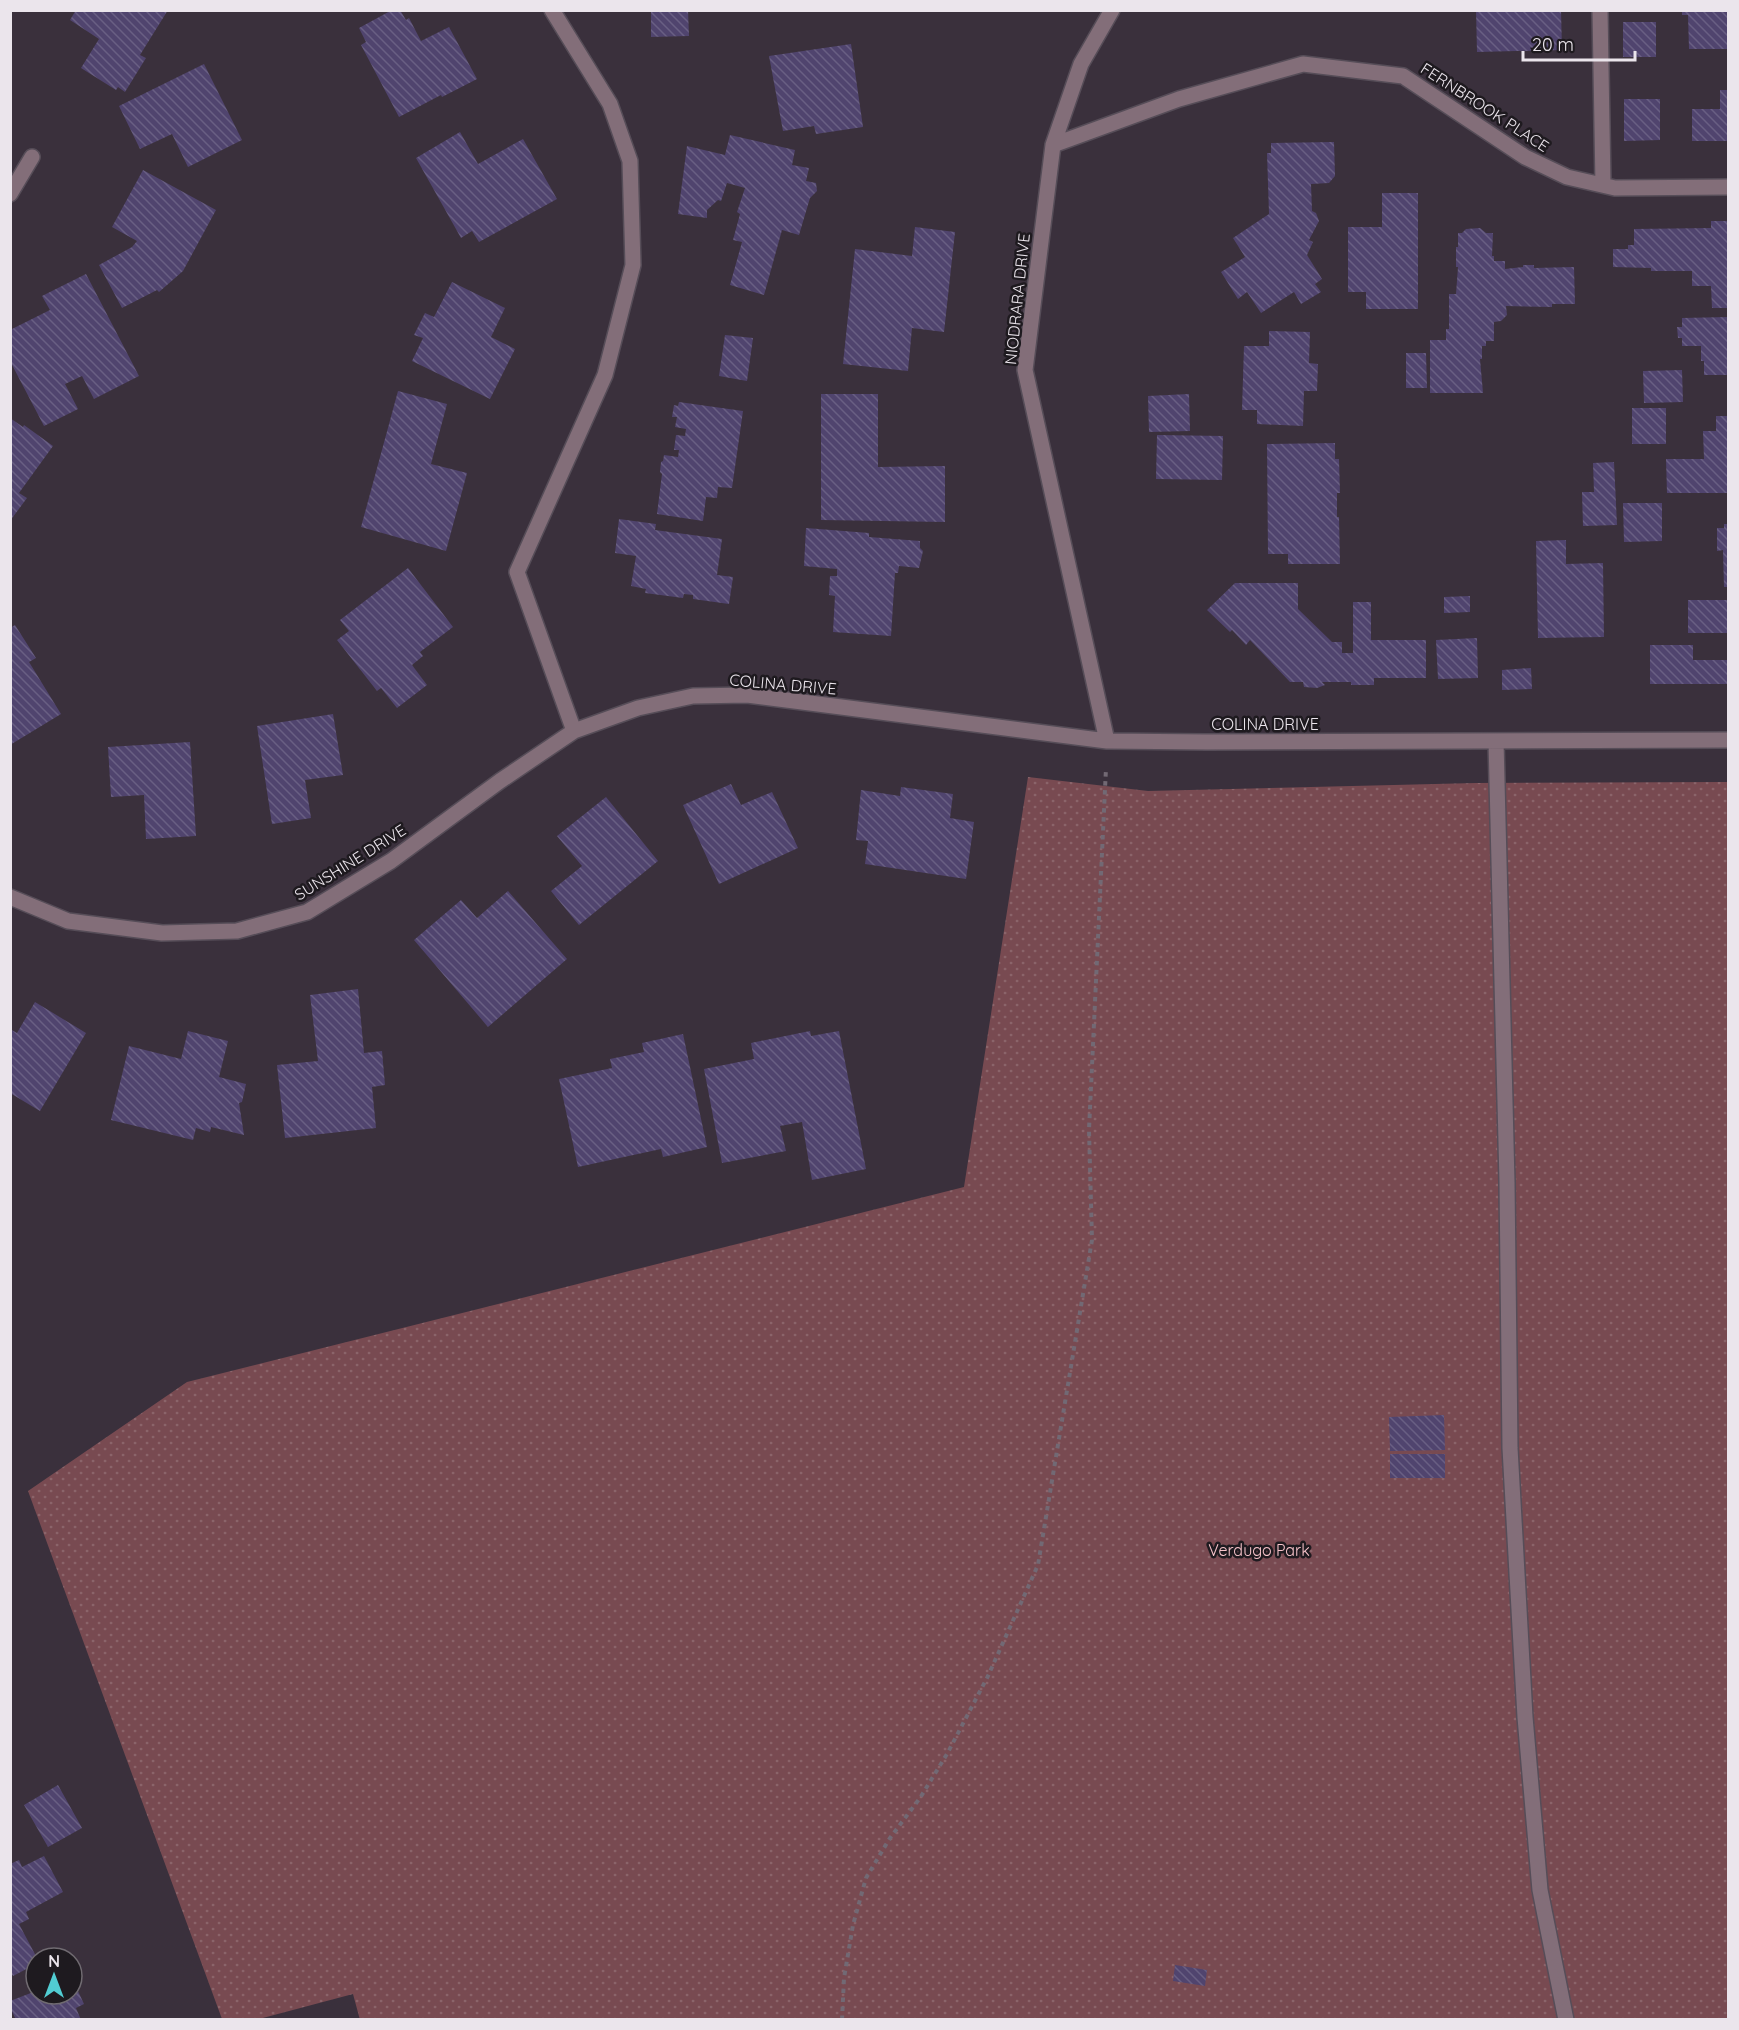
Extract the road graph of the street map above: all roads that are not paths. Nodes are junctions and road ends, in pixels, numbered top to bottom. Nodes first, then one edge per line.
1 (552, 10) edge
2 (1112, 10) edge
3 (1600, 10) edge
4 (1053, 145) junction
5 (32, 157) dead end
6 (1603, 185) junction
7 (1728, 188) edge
8 (10, 194) edge
9 (574, 731) junction
10 (1728, 740) edge
11 (1107, 741) junction
12 (1496, 741) junction
13 (10, 897) edge
14 (1566, 2019) edge

1 - 9 street
2 - 4 street, NIODRARA DRIVE
3 - 6 street
4 - 6 street, FERNBROOK PLACE
4 - 11 street, NIODRARA DRIVE
5 - 8 street
6 - 7 street, FERNBROOK PLACE
9 - 11 street, COLINA DRIVE
9 - 13 street, SUNSHINE DRIVE
10 - 12 street, COLINA DRIVE
11 - 12 street, COLINA DRIVE
12 - 14 street

